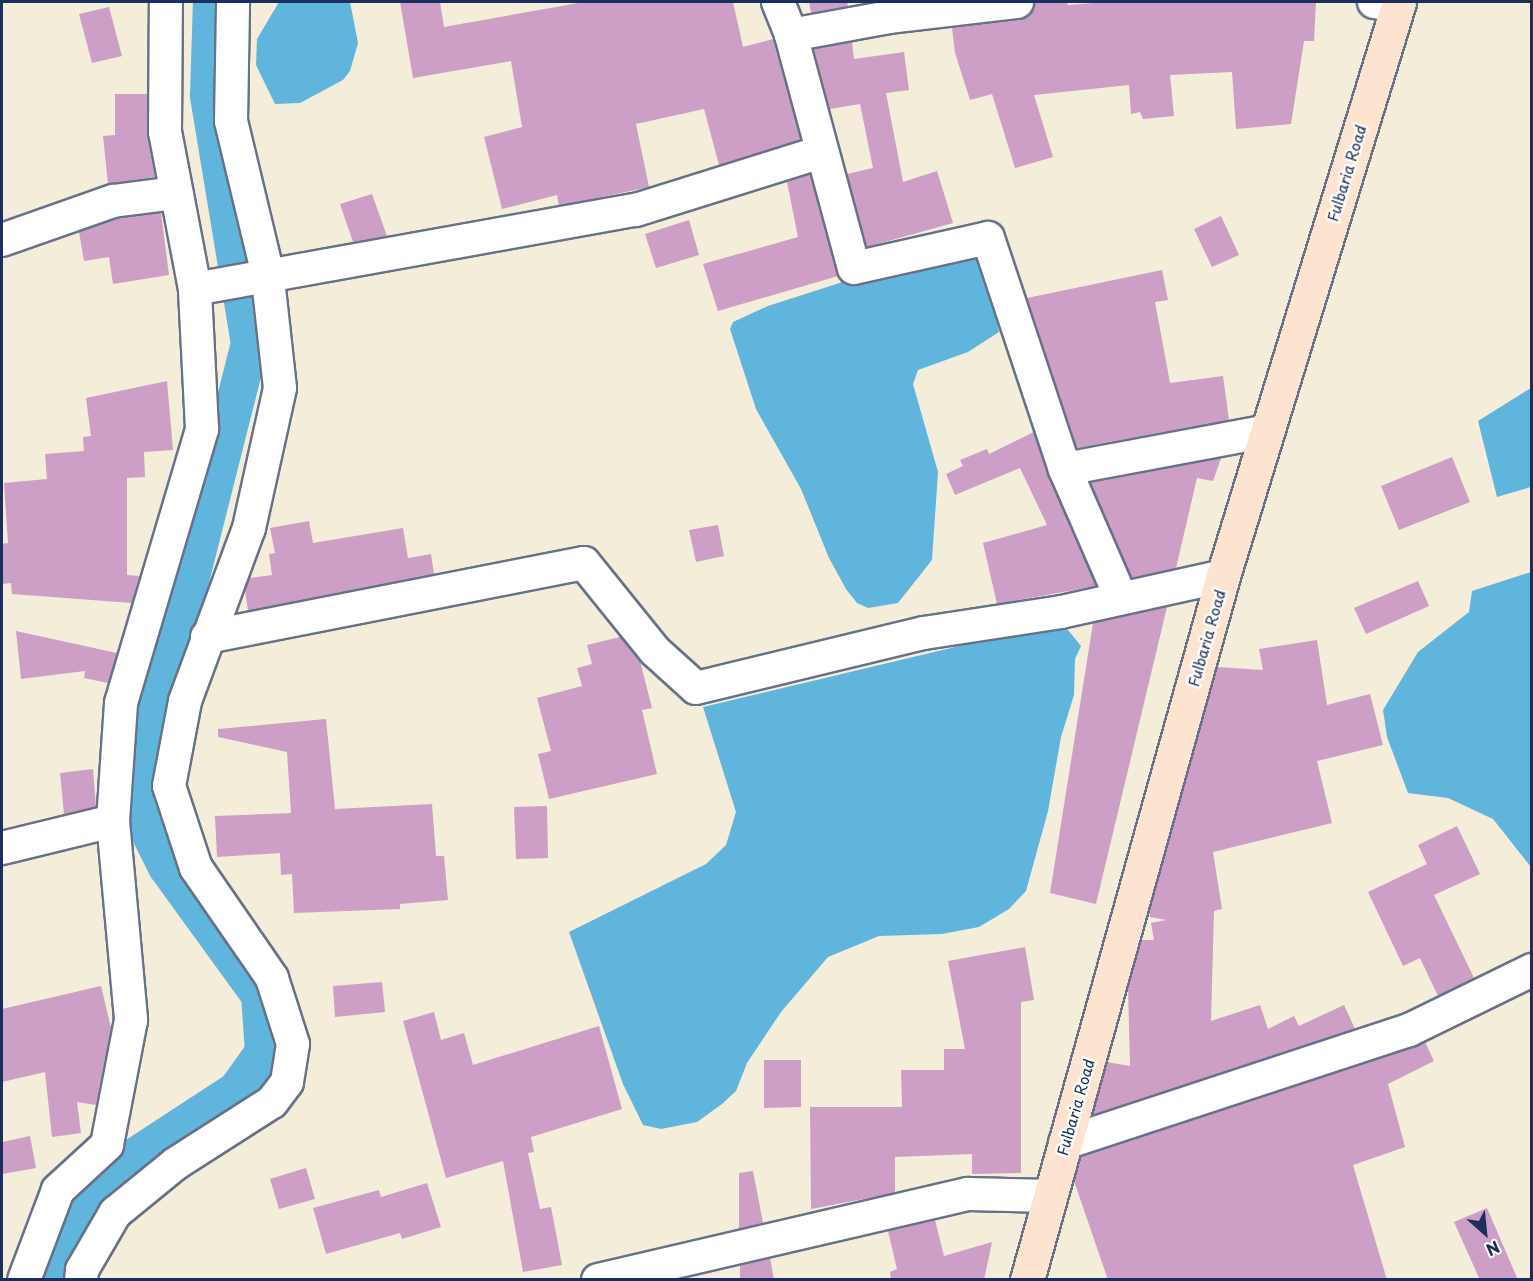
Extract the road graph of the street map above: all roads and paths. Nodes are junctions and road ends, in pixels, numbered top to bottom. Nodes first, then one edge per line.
1 (166, 2) edge
2 (233, 2) edge
3 (777, 2) edge
4 (1017, 2) edge
5 (1390, 3) edge
6 (791, 35) junction
7 (821, 152) junction
8 (176, 193) junction
9 (2, 240) edge
10 (268, 276) junction
11 (195, 289) junction
12 (1268, 431) junction
13 (1065, 469) junction
14 (1223, 576) junction
15 (1121, 598) junction
16 (207, 637) junction
17 (113, 821) junction
18 (2, 848) edge
19 (1532, 970) edge
20 (1065, 1143) junction
21 (1050, 1196) junction
22 (24, 1280) edge
23 (81, 1280) edge
24 (598, 1280) edge
25 (1027, 1280) edge

1 - 8 street
2 - 10 street
3 - 6 street
4 - 6 street
5 - 12 main road, Fulbaria Road
6 - 7 street
7 - 10 street
7 - 13 street
8 - 9 street
8 - 11 street
10 - 11 street
10 - 16 street
11 - 17 street
12 - 13 street
12 - 14 main road, Fulbaria Road
13 - 15 street
14 - 15 street
14 - 20 main road, Fulbaria Road
15 - 16 street
16 - 23 street
17 - 18 street
17 - 22 street
19 - 20 street
20 - 21 main road, Fulbaria Road
21 - 24 street
21 - 25 main road, Fulbaria Road

